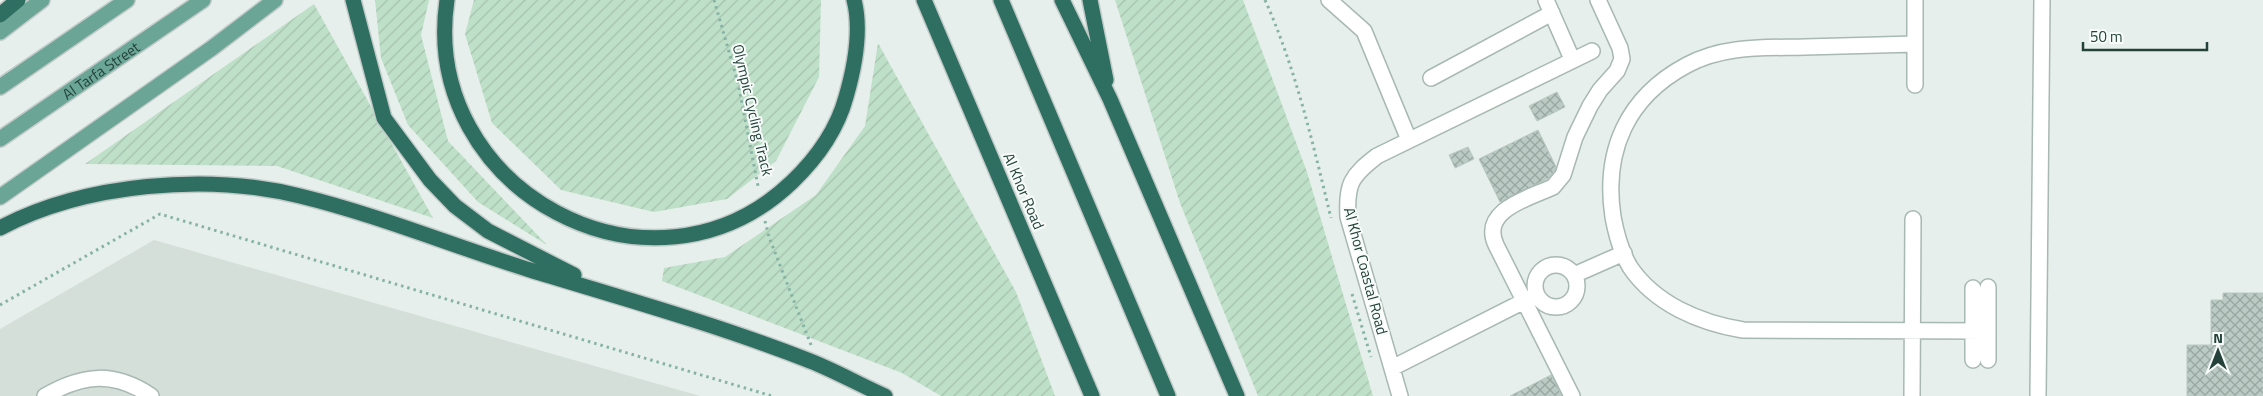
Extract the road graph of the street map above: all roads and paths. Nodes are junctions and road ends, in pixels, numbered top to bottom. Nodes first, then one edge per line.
1 (18, 0) edge
2 (42, 0) edge
3 (127, 0) edge
4 (202, 0) edge
5 (275, 0) edge
6 (353, 0) edge
7 (447, 0) edge
8 (714, 0) edge
9 (854, 0) edge
10 (924, 0) edge
11 (1001, 0) edge
12 (1062, 0) edge
13 (1090, 0) edge
14 (1265, 0) edge
15 (1329, 0) edge
16 (1598, 0) edge
17 (1915, 0) edge
18 (2042, 0) edge
19 (1549, 7) edge
20 (0, 16) edge
21 (0, 32) edge
22 (1915, 44) junction
23 (1592, 51) dead end
24 (1572, 59) junction
25 (1431, 78) dead end
26 (1916, 85) dead end
27 (0, 87) edge
28 (1110, 99) junction
29 (0, 139) edge
30 (1409, 140) junction
31 (758, 187) dead end
32 (0, 197) edge
33 (1914, 219) dead end
34 (765, 221) dead end
35 (1334, 226) dead end
36 (0, 228) edge
37 (1624, 253) junction
38 (1574, 275) junction
39 (1988, 287) dead end
40 (1973, 288) dead end
41 (1352, 292) dead end
42 (1531, 298) junction
43 (625, 299) junction
44 (0, 305) edge
45 (1913, 330) junction
46 (1981, 330) junction
47 (812, 346) dead end
48 (1371, 359) dead end
49 (1981, 360) dead end
50 (1392, 368) junction
51 (46, 396) edge
52 (151, 396) edge
53 (772, 396) edge
54 (885, 396) edge
55 (1092, 396) edge
56 (1168, 396) edge
57 (1237, 396) edge
58 (1400, 396) edge
59 (1572, 396) edge
60 (1912, 396) edge
61 (2038, 396) edge

1 - 20 highway
2 - 21 main road
3 - 27 main road
4 - 29 main road, Al Tarfa Street
5 - 32 main road
6 - 43 highway
7 - 9 highway
8 - 31 path, Olympic Cycling Track
10 - 55 highway, Al Khor Road
11 - 56 highway
12 - 28 highway
13 - 28 highway
14 - 35 path
15 - 30 street
16 - 42 street
17 - 22 street
18 - 61 street
19 - 24 street
19 - 25 street
22 - 26 street
22 - 37 street
23 - 24 street, Al Khor Coastal Road
24 - 30 street, Al Khor Coastal Road
28 - 57 highway
30 - 50 street, Al Khor Coastal Road
33 - 45 street
34 - 47 path
36 - 43 highway
37 - 38 street
37 - 45 street
38 - 42 street
38 - 42 street
39 - 46 street
40 - 46 street
41 - 48 path
42 - 50 street
42 - 59 street
43 - 54 highway
44 - 53 path
45 - 46 street
45 - 60 street
46 - 49 street
50 - 58 street, Al Khor Coastal Road
51 - 52 street

